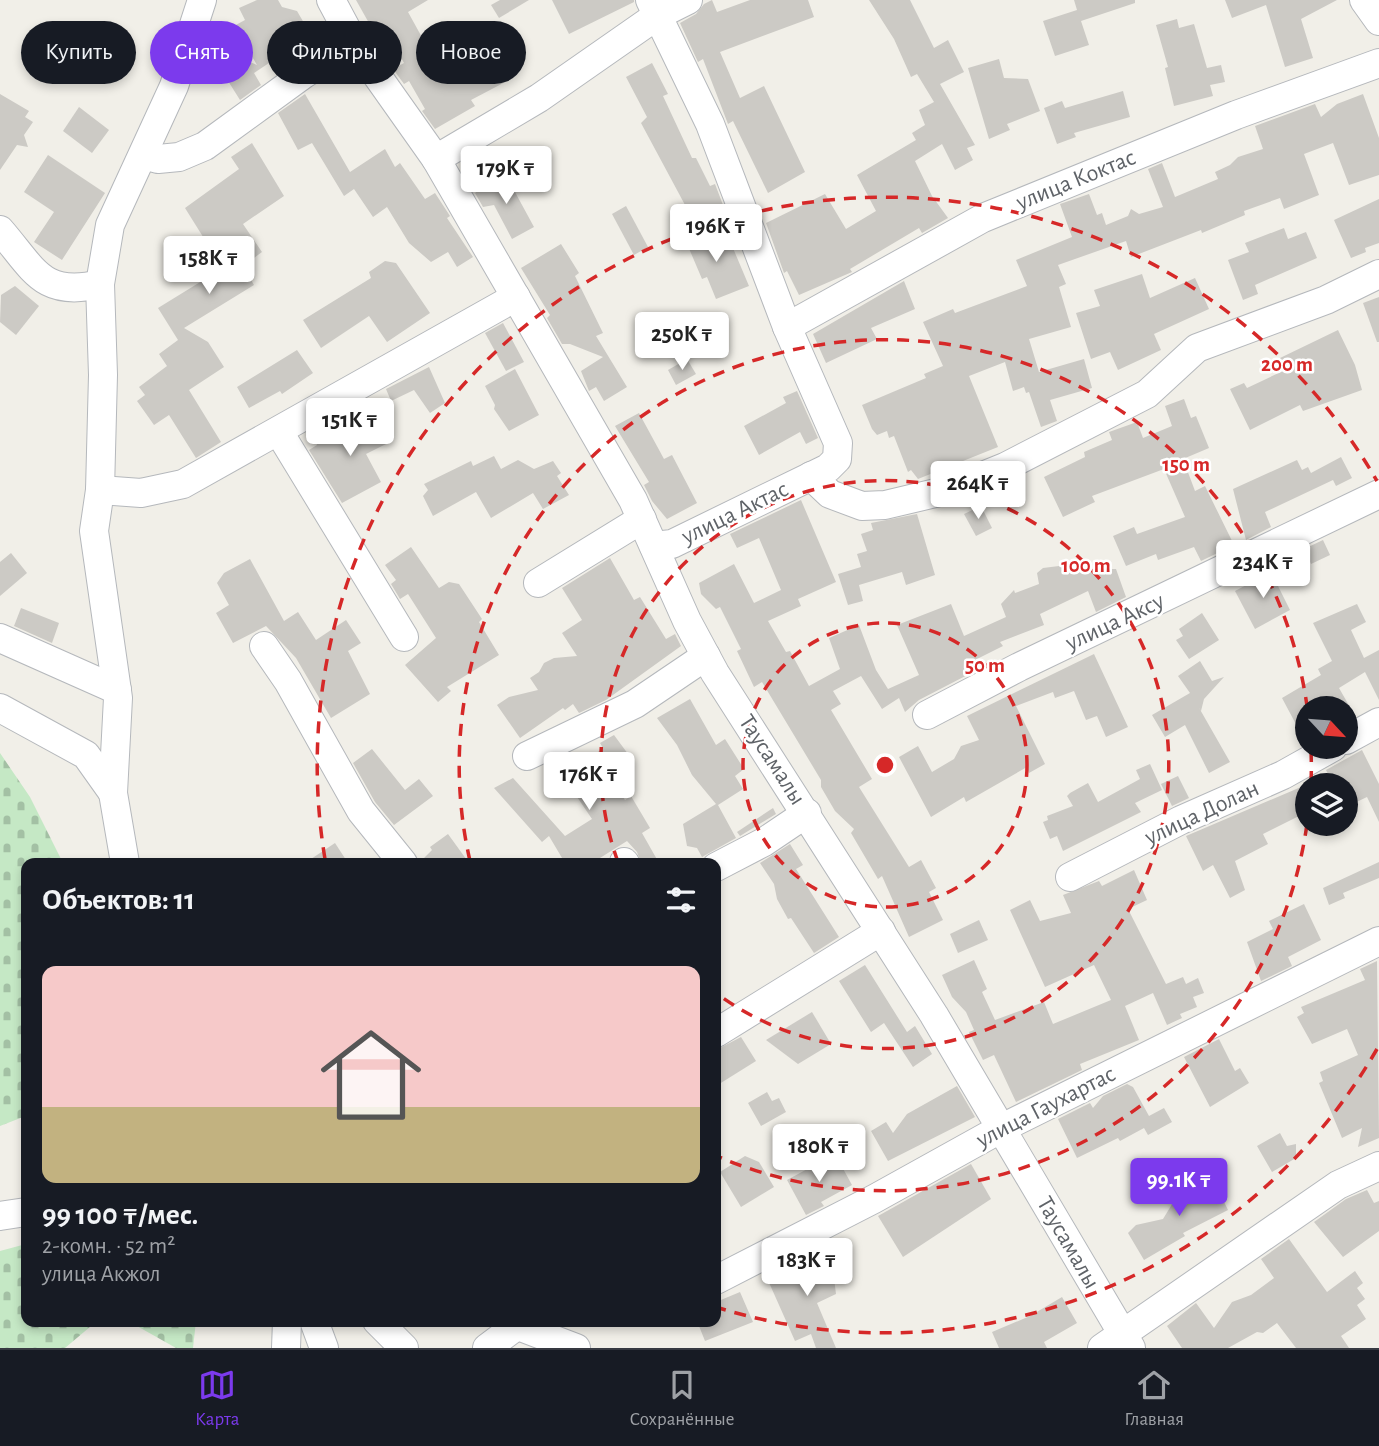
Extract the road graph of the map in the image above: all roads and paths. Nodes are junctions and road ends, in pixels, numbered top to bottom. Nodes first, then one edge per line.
1 (202, 0) edge
2 (331, 0) edge
3 (688, 0) edge
4 (1364, 0) edge
5 (654, 8) edge
6 (342, 21) edge
7 (1379, 21) edge
8 (1379, 63) edge
9 (290, 84) edge
10 (383, 84) edge
11 (143, 155) junction
12 (436, 159) junction
13 (0, 230) edge
14 (1379, 274) edge
15 (100, 285) junction
16 (516, 297) junction
17 (788, 327) junction
18 (279, 432) junction
19 (811, 476) junction
20 (100, 490) junction
21 (1379, 494) edge
22 (642, 519) junction
23 (654, 546) junction
24 (538, 583) dead end
25 (404, 637) dead end
26 (0, 638) edge
27 (264, 646) dead end
28 (706, 656) junction
29 (117, 690) junction
30 (0, 708) edge
31 (927, 715) dead end
32 (1378, 725) edge
33 (1358, 734) edge
34 (527, 756) dead end
35 (1310, 760) edge
36 (113, 793) junction
37 (807, 813) junction
38 (124, 858) edge
39 (399, 858) edge
40 (721, 864) edge
41 (1070, 877) dead end
42 (881, 931) junction
43 (1379, 941) edge
44 (721, 1030) edge
45 (1002, 1128) junction
46 (1379, 1166) edge
47 (21, 1213) edge
48 (0, 1216) edge
49 (721, 1277) edge
50 (286, 1327) edge
51 (316, 1327) edge
52 (383, 1327) edge
53 (509, 1332) edge
54 (1118, 1344) edge
55 (286, 1348) edge
56 (324, 1348) edge
57 (404, 1348) edge
58 (487, 1348) edge
59 (576, 1348) edge

1 - 11 street
2 - 6 street, Таусамалы
3 - 5 street
4 - 7 street
5 - 12 street
5 - 17 street
8 - 17 street, улица Коктас
9 - 11 street
10 - 12 street, Таусамалы
11 - 15 street
12 - 16 street, Таусамалы
13 - 15 street
14 - 19 street, улица Актас
15 - 20 street
16 - 18 street
16 - 22 street, Таусамалы
17 - 19 street
18 - 20 street
18 - 25 street
19 - 23 street, улица Актас
20 - 29 street
21 - 31 street, улица Аксу
22 - 23 street, Таусамалы
22 - 24 street
23 - 28 street, Таусамалы
26 - 29 street
27 - 39 street
28 - 34 street
28 - 37 street, Таусамалы
29 - 36 street
30 - 36 street
32 - 33 street
35 - 41 street, улица Долан
36 - 38 street
37 - 40 street
37 - 42 street, Таусамалы
42 - 44 street
42 - 45 street, Таусамалы
43 - 45 street, улица Гаухартас
45 - 49 street, улица Гаухартас
45 - 54 street, Таусамалы
46 - 54 street
47 - 48 street
50 - 55 street
51 - 56 street
52 - 57 street
53 - 58 street
53 - 59 street

